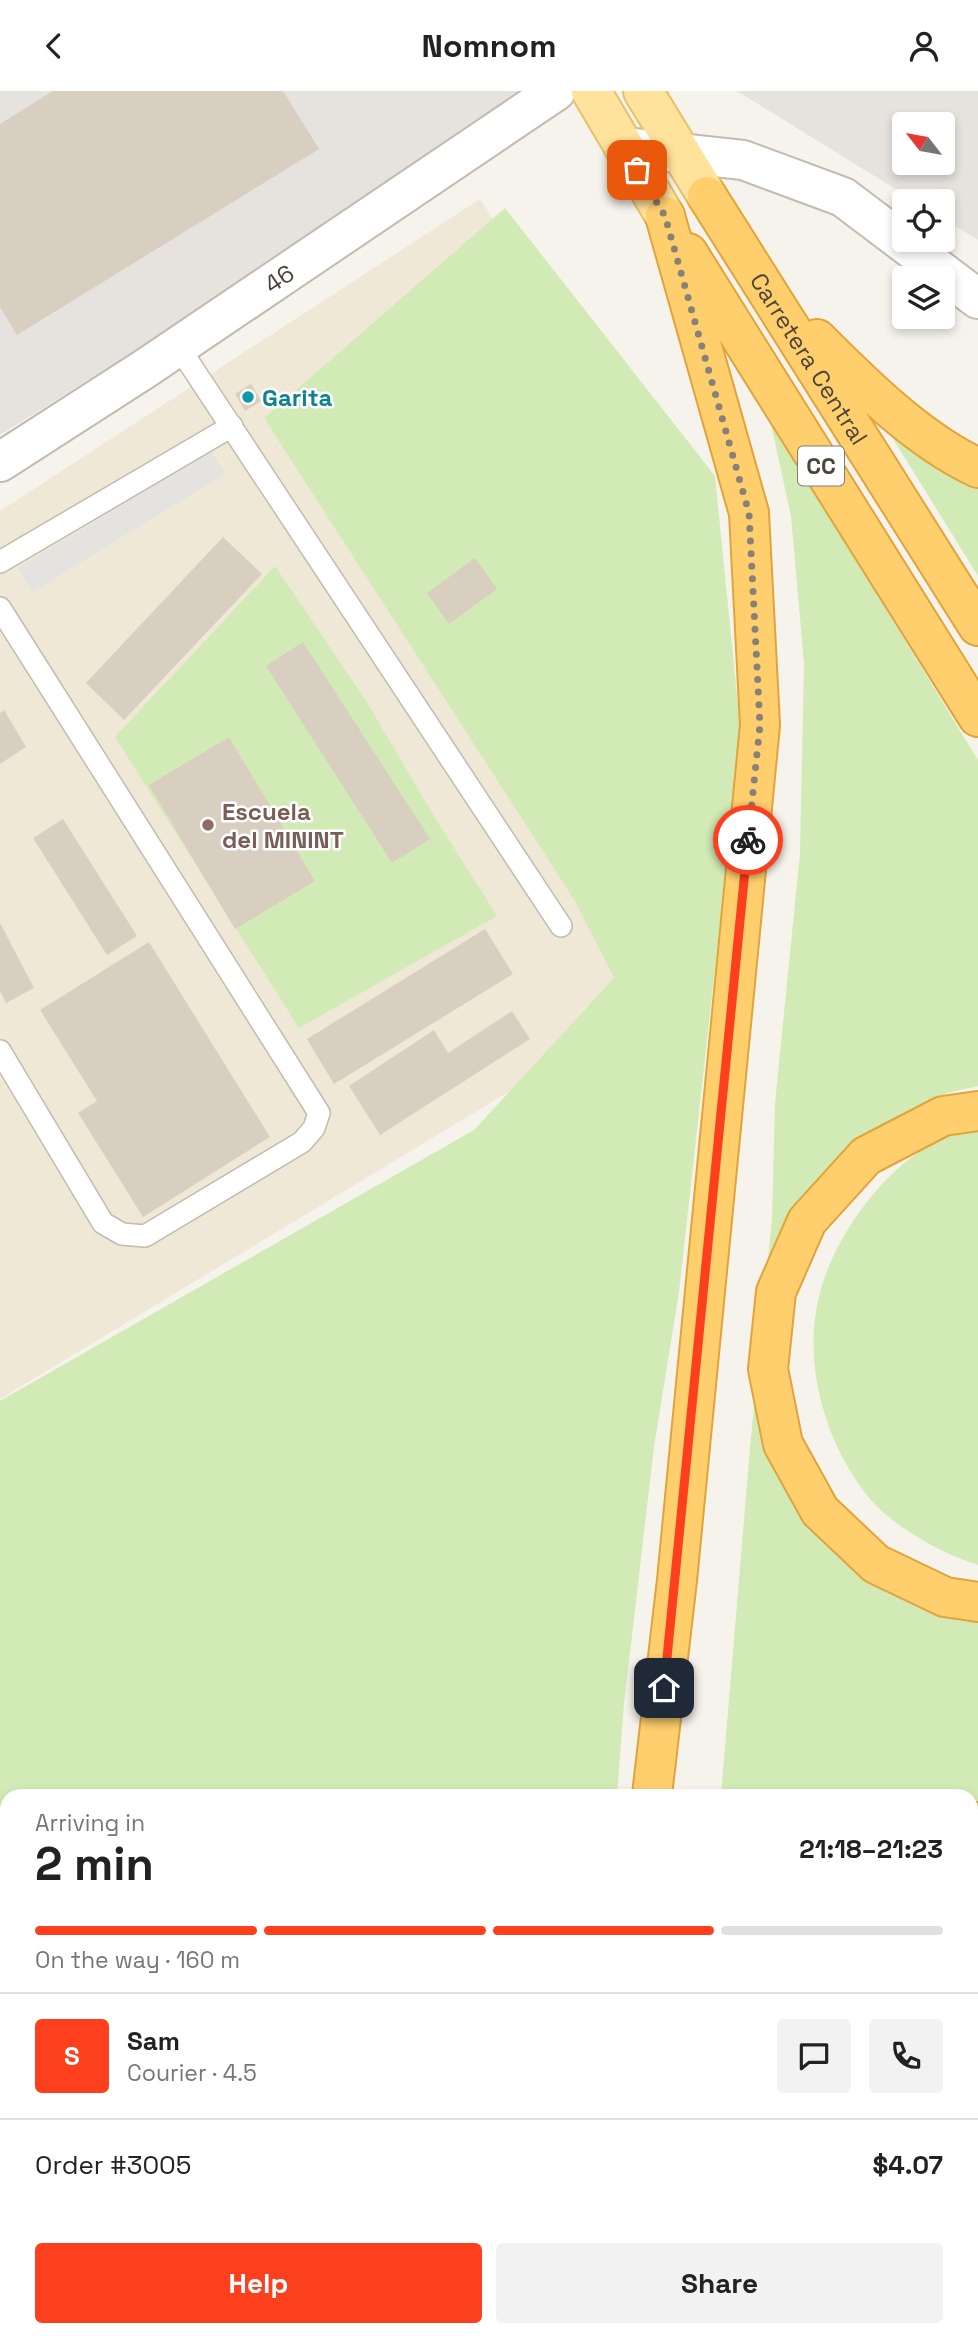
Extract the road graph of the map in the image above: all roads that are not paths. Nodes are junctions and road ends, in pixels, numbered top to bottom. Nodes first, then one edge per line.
1 (556, 91) edge
2 (591, 91) edge
3 (643, 91) edge
4 (624, 147) junction
5 (681, 153) junction
6 (707, 196) joint
7 (665, 216) junction
8 (765, 287) junction
9 (978, 299) edge
10 (178, 346) junction
11 (232, 426) junction
12 (0, 462) edge
13 (978, 468) edge
14 (0, 562) edge
15 (0, 608) edge
16 (978, 626) edge
17 (978, 717) edge
18 (561, 926) dead end
19 (0, 1052) edge
20 (978, 1111) edge
21 (978, 1602) edge
22 (653, 1789) edge

1 - 10 street, 46
2 - 4 main road, Carretera Central / CC
3 - 5 main road, Carretera Central / CC
4 - 5 street
4 - 7 main road, Carretera Central / CC
5 - 6 main road, Carretera Central / CC
5 - 9 street
6 - 8 highway, Carretera Central / CC
7 - 17 highway, Carretera Central / CC
7 - 22 highway
8 - 13 highway
8 - 16 highway, Carretera Central / CC
10 - 11 lane
10 - 12 street, 46
11 - 14 lane
11 - 18 lane
15 - 19 lane
20 - 21 highway

